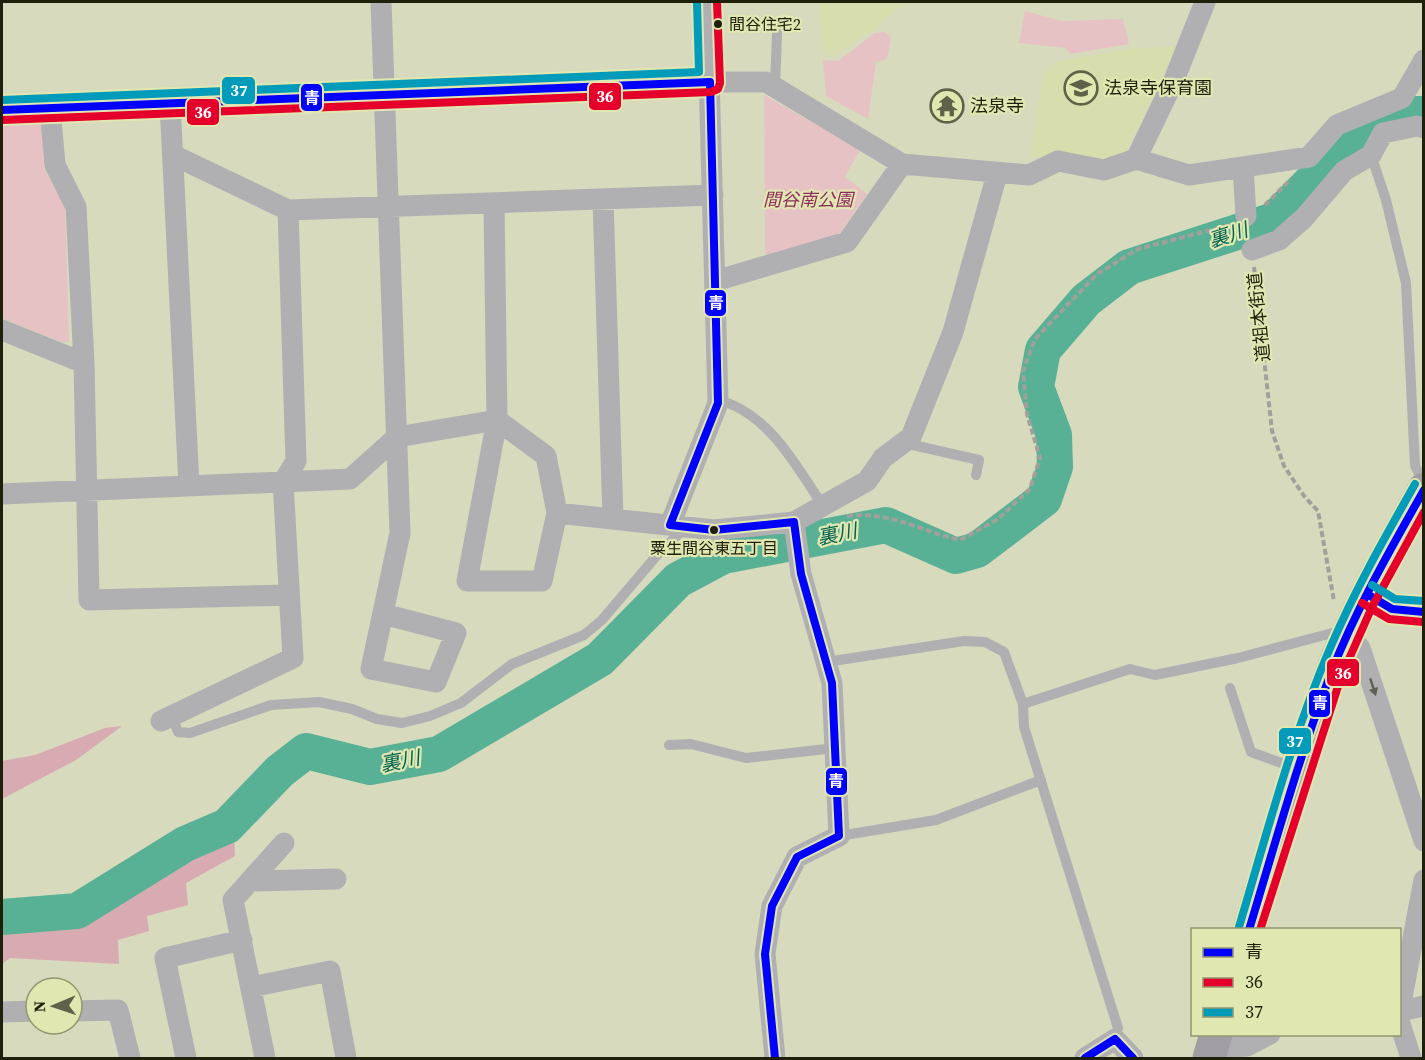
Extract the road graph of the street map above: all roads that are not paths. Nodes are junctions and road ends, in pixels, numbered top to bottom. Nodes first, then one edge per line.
1 (381, 2) edge
2 (707, 2) edge
3 (1205, 2) edge
4 (777, 33) dead end
5 (1424, 60) edge
6 (710, 82) junction
7 (775, 88) junction
8 (384, 95) junction
9 (170, 103) junction
10 (50, 108) junction
11 (2, 110) edge
12 (1365, 112) junction
13 (1424, 128) edge
14 (1383, 133) junction
15 (173, 155) junction
16 (1371, 155) junction
17 (1136, 159) junction
18 (902, 164) junction
19 (1243, 167) junction
20 (997, 174) junction
21 (713, 195) junction
22 (603, 199) junction
23 (494, 203) junction
24 (388, 206) junction
25 (288, 210) junction
26 (1246, 216) road end
27 (1252, 250) road end
28 (715, 281) junction
29 (2, 330) edge
30 (84, 363) junction
31 (718, 400) junction
32 (497, 420) junction
33 (396, 437) junction
34 (903, 443) junction
35 (976, 476) dead end
36 (282, 482) junction
37 (1424, 483) edge
38 (189, 486) junction
39 (1424, 489) edge
40 (87, 491) junction
41 (2, 494) edge
42 (830, 511) junction
43 (557, 513) junction
44 (613, 519) junction
45 (794, 522) junction
46 (678, 526) junction
47 (1367, 594) junction
48 (290, 595) junction
49 (1424, 612) edge
50 (383, 614) dead end
51 (1344, 634) junction
52 (826, 663) junction
53 (1230, 688) dead end
54 (1023, 704) junction
55 (166, 718) joint
56 (669, 745) dead end
57 (835, 748) junction
58 (1298, 769) junction
59 (1041, 780) junction
60 (839, 836) junction
61 (1424, 841) edge
62 (284, 843) dead end
63 (336, 879) dead end
64 (1424, 880) edge
65 (250, 881) junction
66 (1250, 928) edge
67 (242, 940) junction
68 (251, 987) junction
69 (1401, 1005) edge
70 (1424, 1006) edge
71 (1401, 1010) edge
72 (24, 1011) edge
73 (84, 1011) edge
74 (2, 1012) edge
75 (1401, 1027) edge
76 (1268, 1036) edge
77 (1115, 1039) junction
78 (1212, 1047) edge
79 (130, 1059) edge
80 (186, 1059) edge
81 (265, 1059) edge
82 (346, 1059) edge
83 (775, 1059) edge
84 (1085, 1059) edge
85 (1133, 1059) edge
86 (1411, 1059) edge

1 - 8 street
2 - 6 street
3 - 17 street
4 - 7 lane
5 - 12 street
6 - 7 street
6 - 8 street
6 - 21 street
7 - 18 street
8 - 9 street
8 - 24 street
9 - 10 street
9 - 15 street
10 - 11 street
10 - 30 street
12 - 14 street
12 - 19 street
13 - 14 street
14 - 16 street
15 - 25 street
15 - 38 street
16 - 27 street
16 - 37 lane
17 - 19 street
17 - 20 street
18 - 20 street
18 - 28 street
19 - 26 street
20 - 34 street
21 - 22 street
21 - 28 street
22 - 23 street
22 - 44 street
23 - 24 street
23 - 32 street
24 - 25 street
24 - 33 street
25 - 36 street
28 - 31 street
29 - 30 street
30 - 40 street
31 - 42 lane
31 - 46 street
32 - 33 street
32 - 43 street
32 - 43 street
33 - 36 street
33 - 50 street
34 - 35 lane
34 - 42 street
36 - 38 street
36 - 48 street
38 - 40 street
39 - 47 main road
40 - 41 street
40 - 48 street
42 - 45 street
43 - 44 street
44 - 46 street
45 - 46 street
45 - 52 street
46 - 55 lane
47 - 49 street
47 - 51 main road
48 - 55 street
51 - 54 lane
51 - 58 main road
51 -> 61 street
52 - 54 lane
52 - 57 street
53 - 58 lane
54 - 59 lane
56 - 57 lane
57 - 60 street
58 - 66 main road
59 - 60 lane
59 - 77 lane
60 - 83 street
62 - 65 street
63 - 65 street
64 - 69 street
65 - 67 street
67 - 68 street
67 - 80 street
68 - 81 street
68 - 82 street
70 - 71 street
72 - 74 street
73 - 79 street
75 - 86 street
76 - 78 street
77 - 84 street
77 - 85 street

